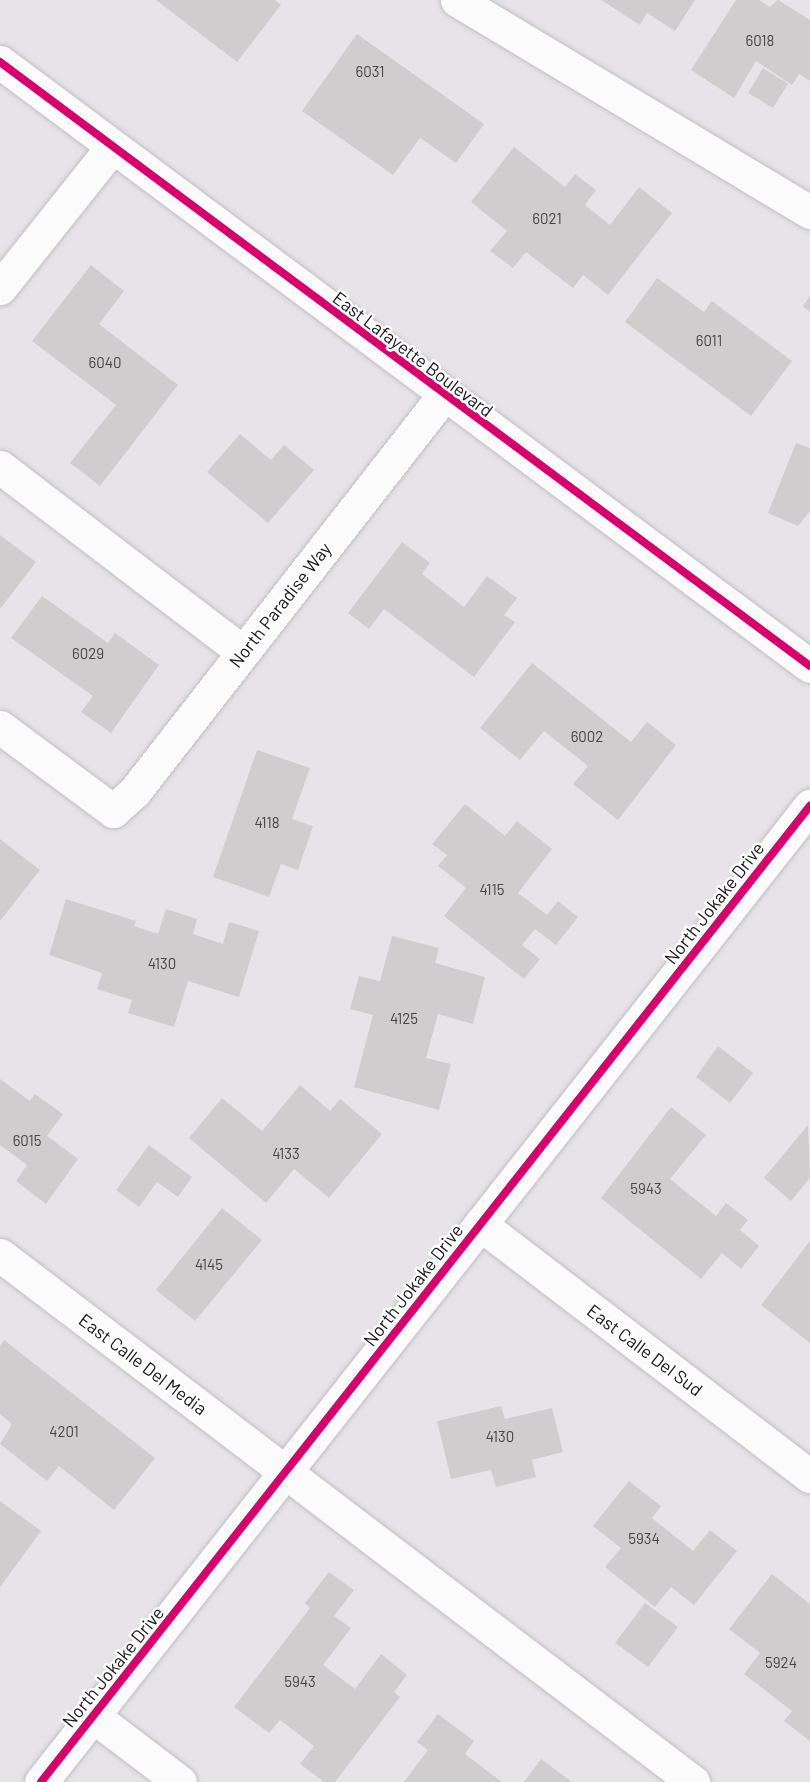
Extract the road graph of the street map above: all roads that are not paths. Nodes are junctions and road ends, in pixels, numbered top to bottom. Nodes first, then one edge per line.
1 (457, 0) edge
2 (0, 62) edge
3 (112, 147) junction
4 (810, 212) edge
5 (0, 288) edge
6 (443, 396) junction
7 (0, 467) edge
8 (243, 652) junction
9 (810, 666) edge
10 (0, 727) edge
11 (810, 806) edge
12 (480, 1224) junction
13 (0, 1255) edge
14 (285, 1474) junction
15 (810, 1476) edge
16 (93, 1716) junction
17 (41, 1782) edge
18 (180, 1782) edge
19 (693, 1782) edge

1 - 4 street
2 - 3 street, East Lafayette Boulevard
3 - 5 street
3 - 6 street, East Lafayette Boulevard
6 - 8 street, North Paradise Way
6 - 9 street, East Lafayette Boulevard
7 - 8 street
8 - 10 street, North Paradise Way
11 - 12 street, North Jokake Drive
12 - 14 street, North Jokake Drive
12 - 15 street, East Calle Del Sud
13 - 14 street, East Calle Del Media
14 - 16 street, North Jokake Drive
14 - 19 street, East Calle Del Media
16 - 17 street, North Jokake Drive
16 - 18 street

